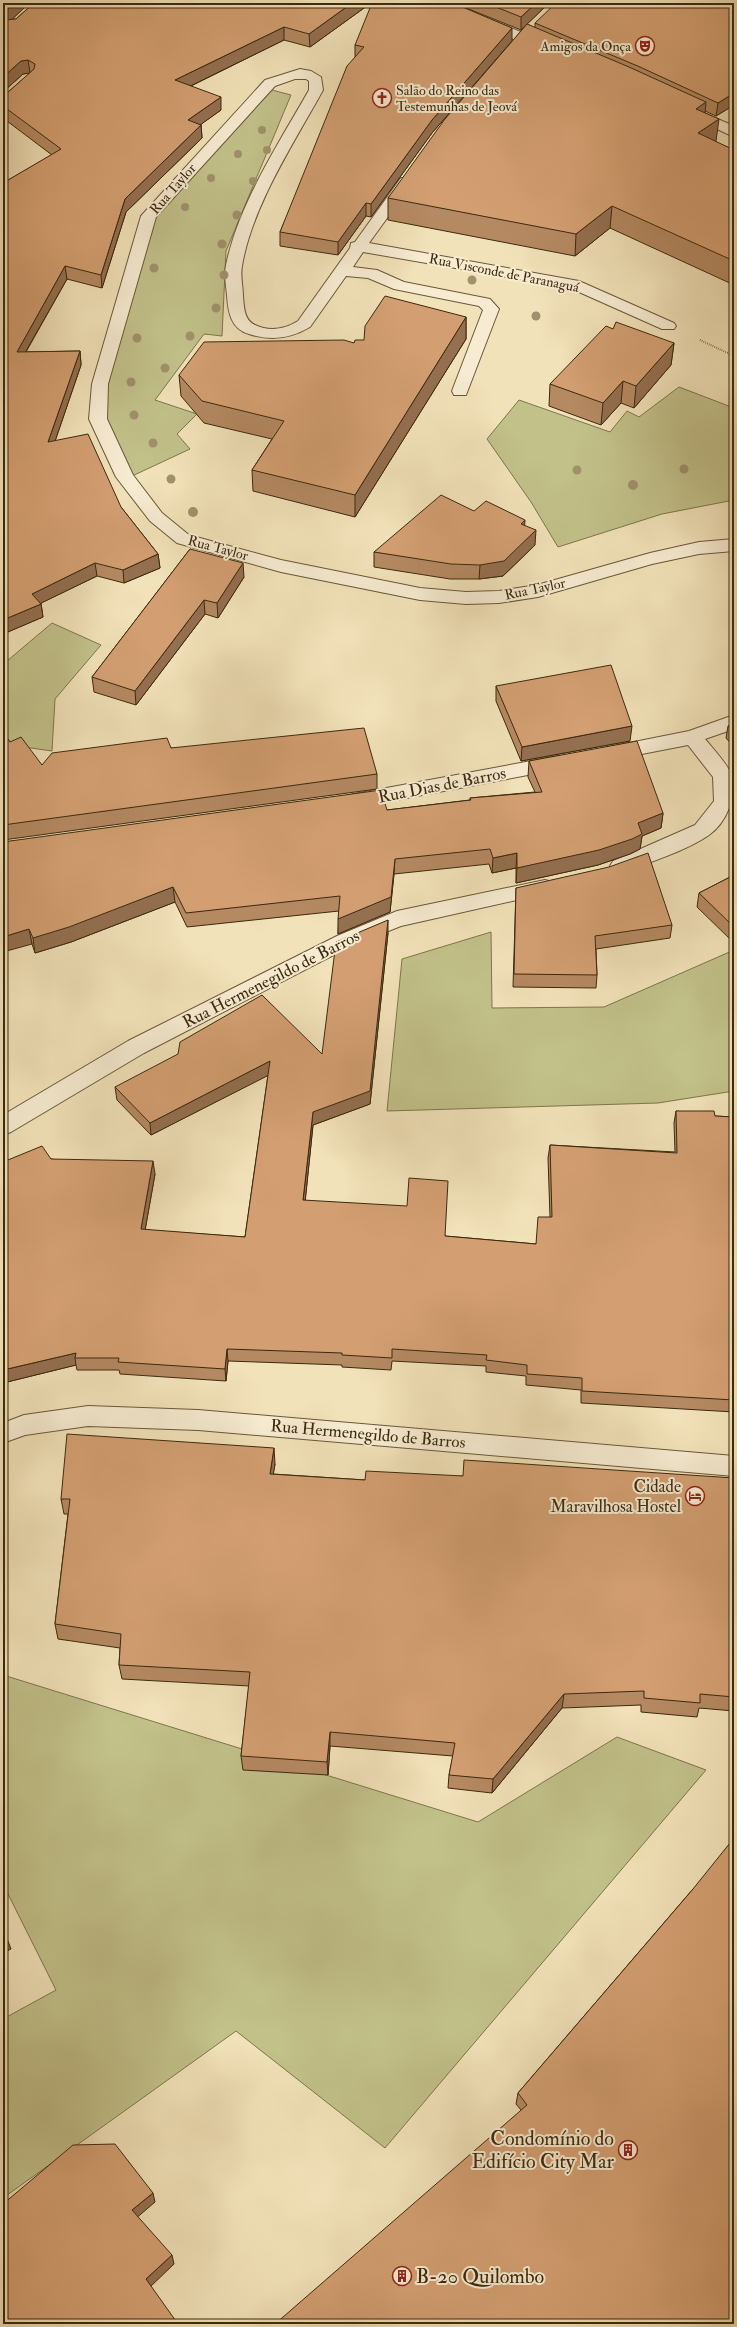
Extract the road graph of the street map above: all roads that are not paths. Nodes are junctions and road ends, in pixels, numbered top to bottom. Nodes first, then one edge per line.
1 (438, 3) edge
2 (559, 53) edge
3 (676, 104) edge
4 (734, 132) edge
5 (416, 167) edge
6 (357, 246) junction
7 (343, 271) junction
8 (668, 326) dead end
9 (460, 391) dead end
10 (734, 545) edge
11 (734, 722) edge
12 (692, 737) junction
13 (334, 804) edge
14 (600, 873) edge
15 (563, 882) edge
16 (3, 1126) edge
17 (3, 1433) edge
18 (734, 1466) edge

1 - 2 street
3 - 4 street
5 - 6 street, Rua Taylor
6 - 7 street, Rua Taylor
6 - 8 street, Rua Visconde de Paranaguá
7 - 9 street
7 - 10 street, Rua Taylor
11 - 12 street, Rua Dias de Barros
12 - 13 street, Rua Dias de Barros
12 - 14 street
15 - 16 street, Rua Hermenegildo de Barros
17 - 18 street, Rua Hermenegildo de Barros

